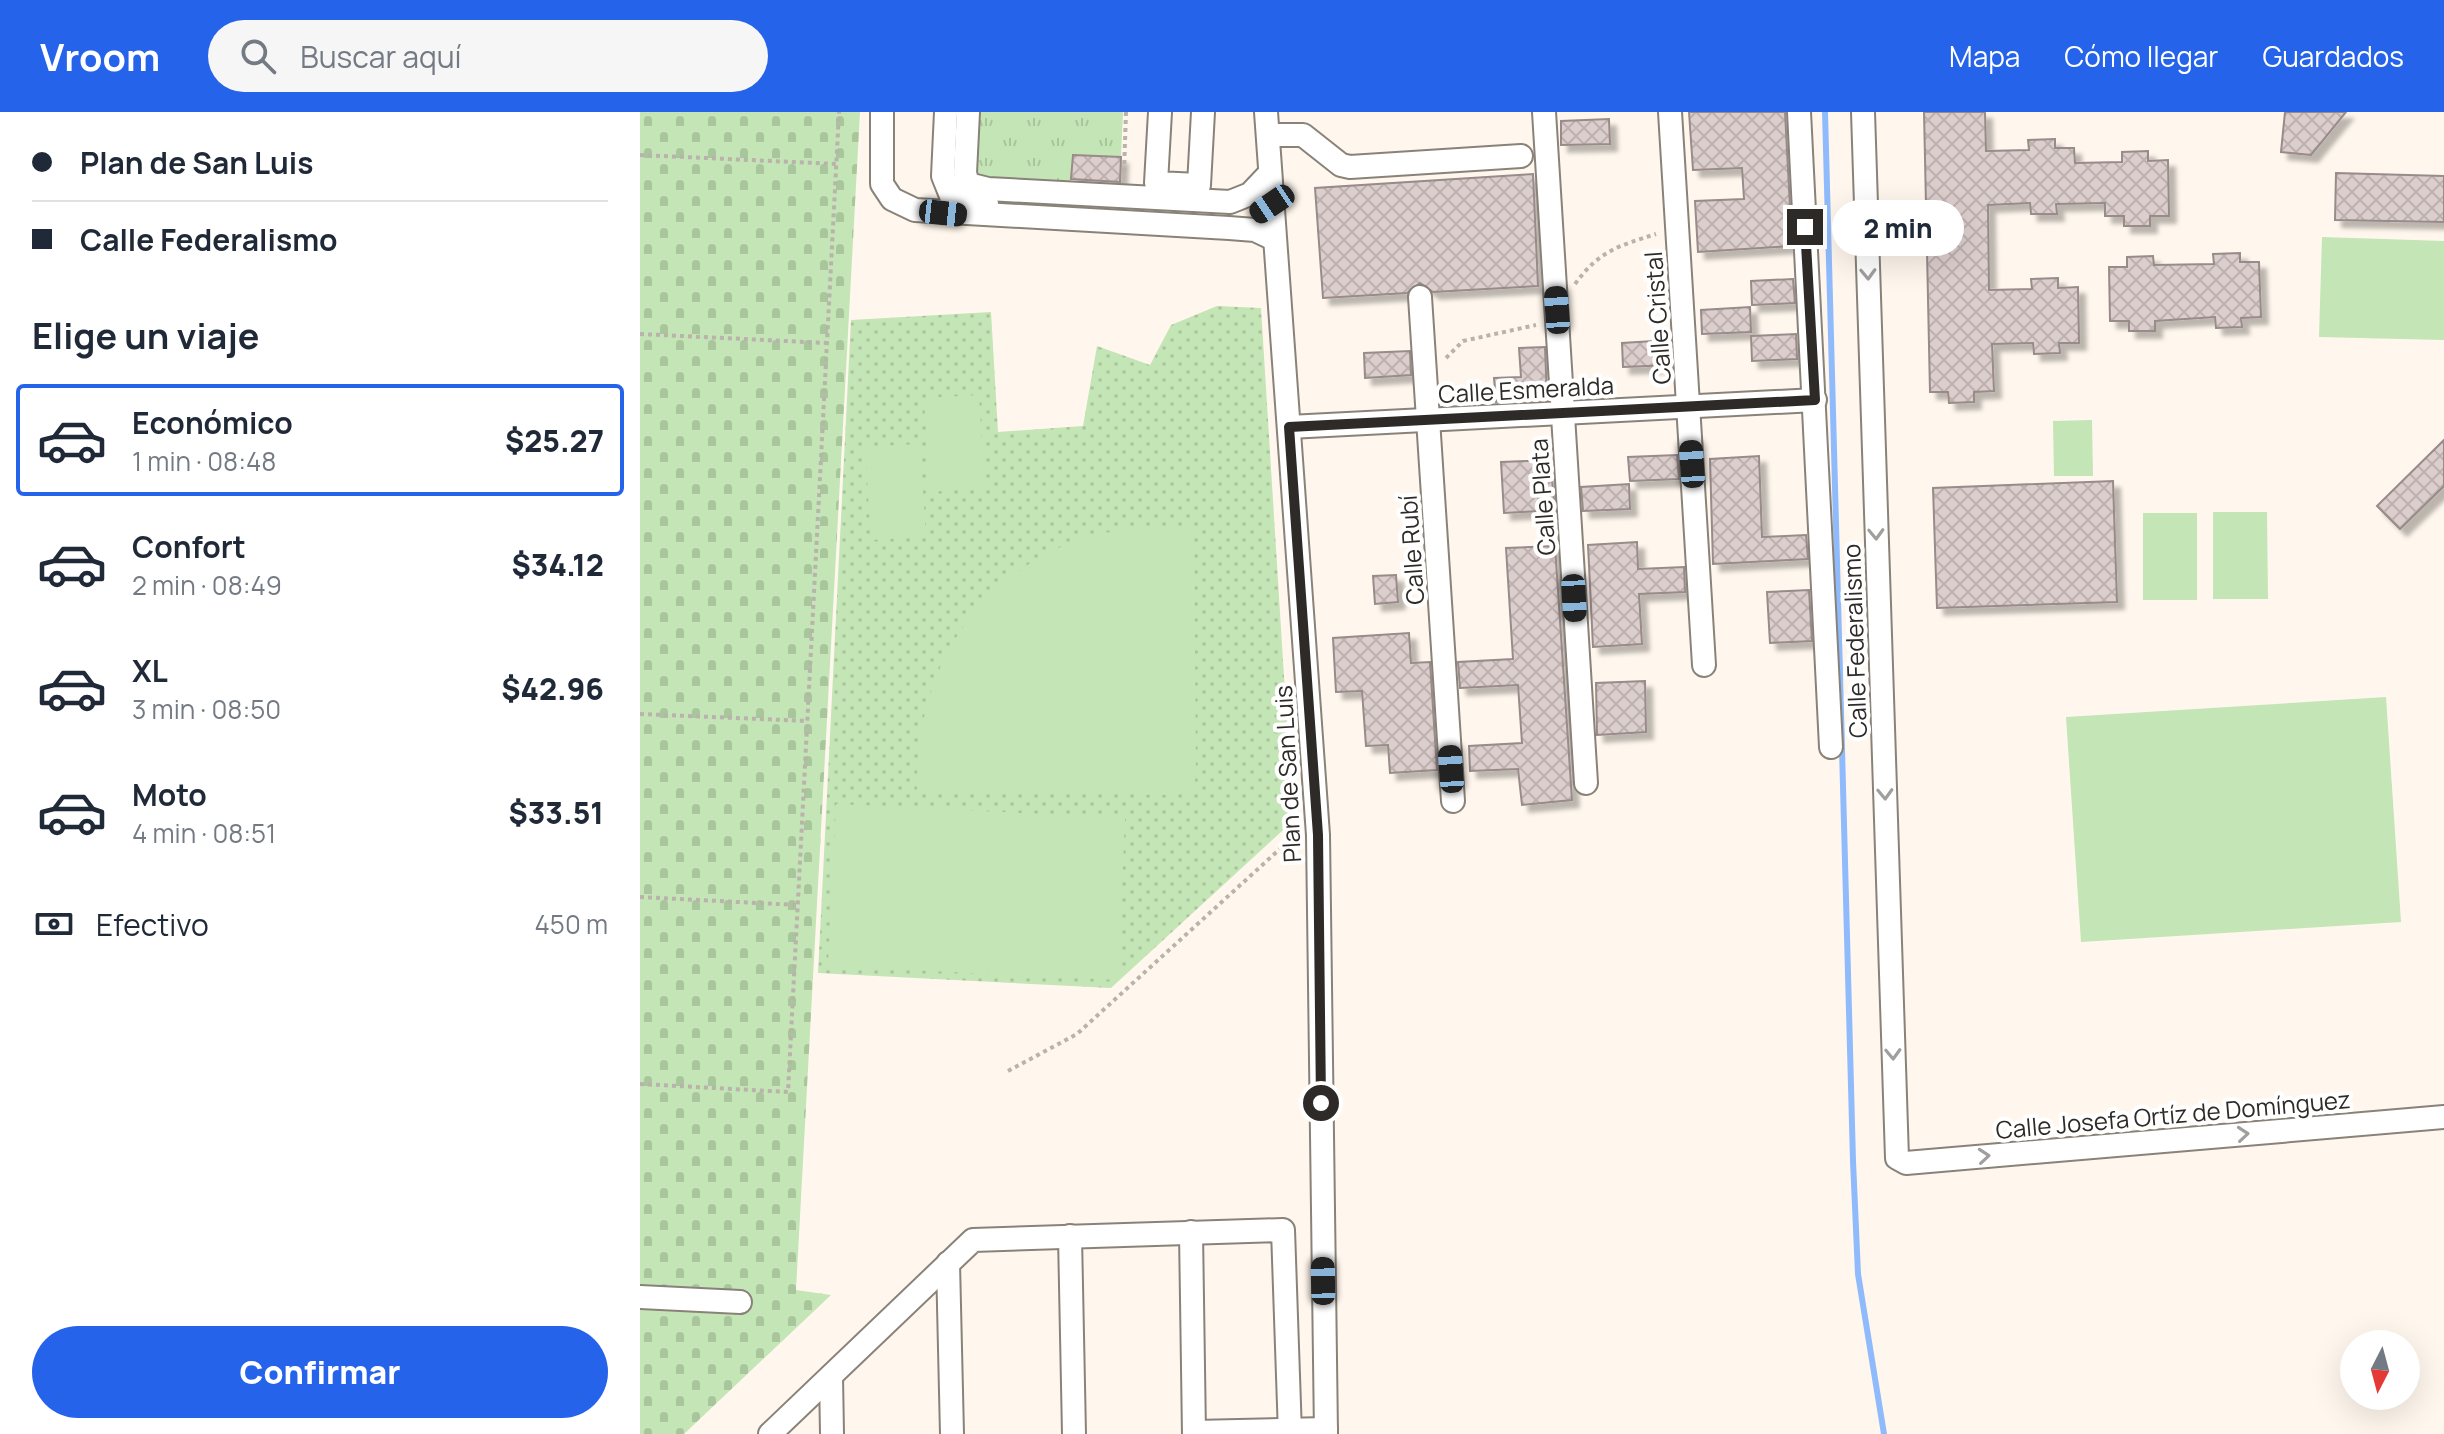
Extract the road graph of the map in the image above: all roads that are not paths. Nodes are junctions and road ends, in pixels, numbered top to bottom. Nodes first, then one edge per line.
1 (882, 112) edge
2 (946, 112) edge
3 (968, 112) edge
4 (1160, 112) edge
5 (1203, 112) edge
6 (1266, 112) edge
7 (1544, 112) edge
8 (1670, 112) edge
9 (1799, 112) edge
10 (1863, 112) edge
11 (1268, 135) junction
12 (1521, 156) dead end
13 (1270, 173) junction
14 (1272, 204) junction
15 (1274, 239) junction
16 (1420, 297) dead end
17 (1815, 400) junction
18 (1688, 406) junction
19 (1563, 413) junction
20 (1428, 420) junction
21 (1289, 427) junction
22 (1704, 665) dead end
23 (1831, 747) dead end
24 (1586, 783) dead end
25 (1453, 801) dead end
26 (2444, 1117) edge
27 (1906, 1163) joint
28 (1191, 1232) junction
29 (1070, 1236) junction
30 (948, 1263) junction
31 (640, 1297) edge
32 (740, 1302) dead end
33 (831, 1376) junction
34 (1290, 1432) edge
35 (1326, 1432) edge
36 (1194, 1433) edge
37 (770, 1434) edge
38 (832, 1434) edge
39 (952, 1434) edge
40 (1074, 1434) edge

1 - 15 street
2 - 14 street
3 - 13 street
4 - 5 street
6 - 11 street, Plan de San Luis
7 - 19 street, Calle Plata
8 - 18 street, Calle Cristal
9 - 17 street, Calle Federalismo
10 -> 27 street, Calle Federalismo
11 - 12 street
11 - 13 street, Plan de San Luis
13 - 14 street, Plan de San Luis
14 - 15 street, Plan de San Luis
15 - 21 street, Plan de San Luis
16 - 20 street, Calle Rubí
17 - 18 street, Calle Esmeralda
17 - 23 street, Calle Federalismo
18 - 19 street, Calle Esmeralda
18 - 22 street, Calle Cristal
19 - 20 street, Calle Esmeralda
19 - 24 street, Calle Plata
20 - 21 street, Calle Esmeralda
20 - 25 street, Calle Rubí
21 - 35 street, Plan de San Luis
27 -> 26 street, Calle Josefa Ortíz de Domínguez
28 - 29 street
28 - 34 street
28 - 36 street
29 - 30 street
29 - 40 street
30 - 33 street
30 - 39 street
31 - 32 street
33 - 37 street
33 - 38 street
34 - 35 street
34 - 36 street

